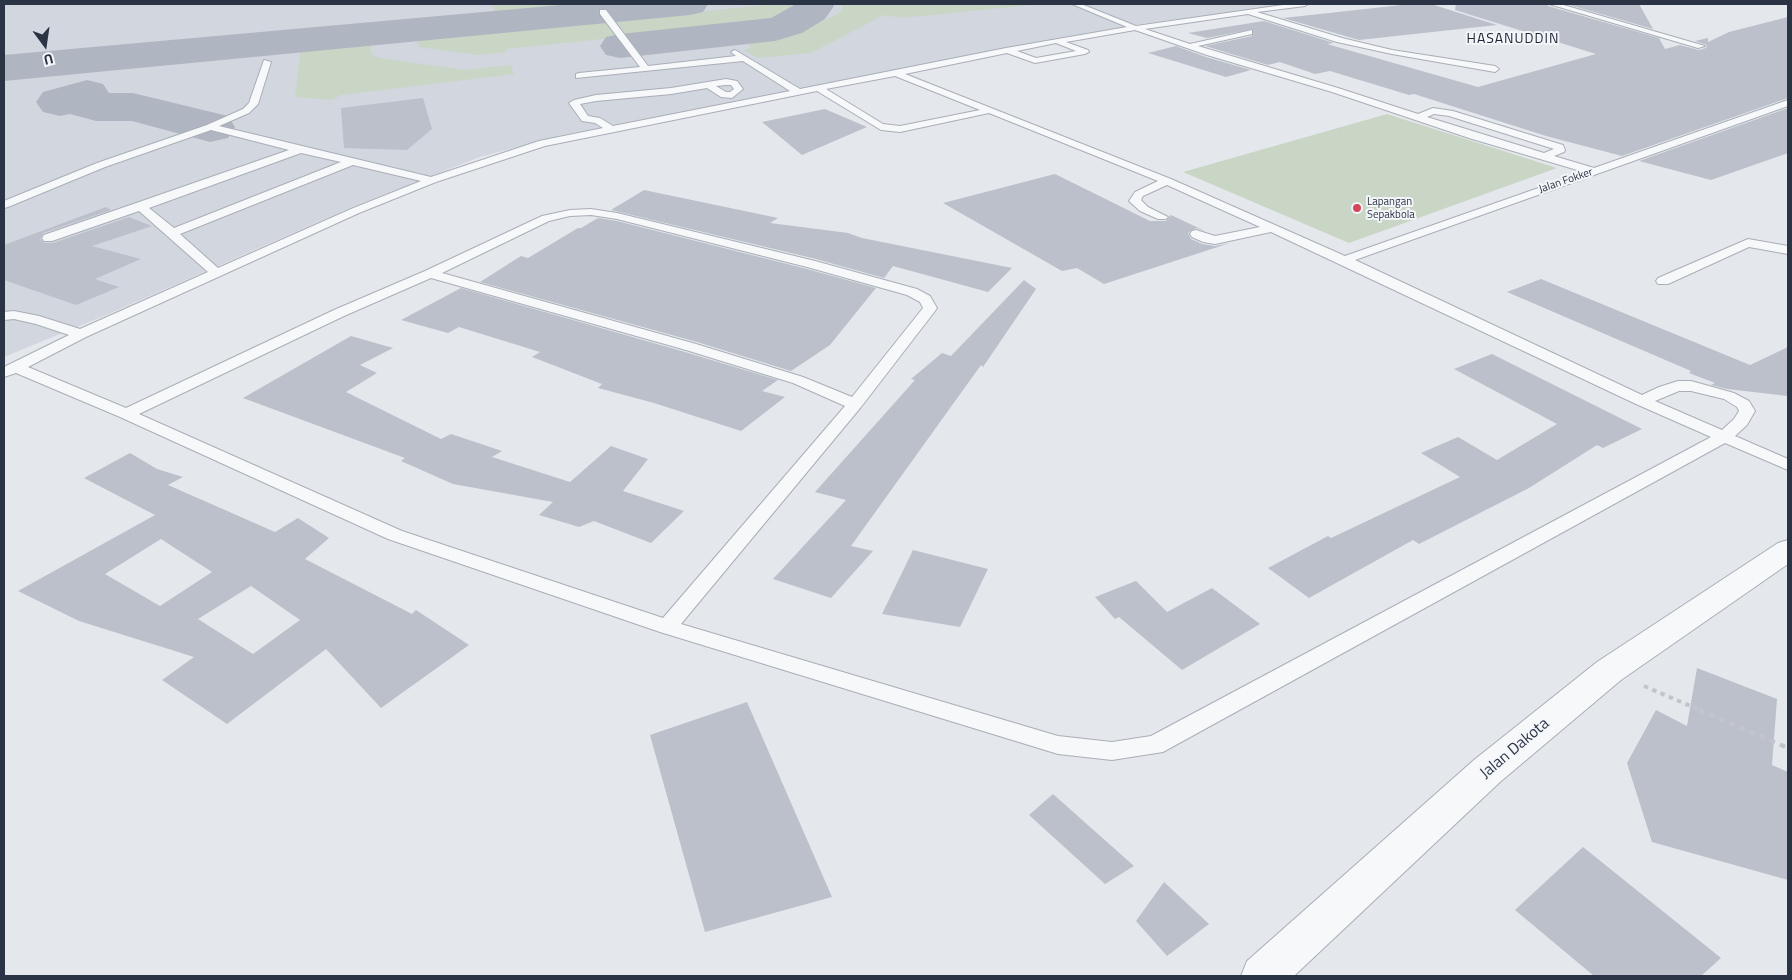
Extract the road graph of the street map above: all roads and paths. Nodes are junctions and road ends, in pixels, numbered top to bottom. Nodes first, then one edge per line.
1 (1075, 4) edge
2 (1305, 4) edge
3 (1553, 4) edge
4 (1244, 11) junction
5 (603, 12) dead end
6 (1603, 18) junction
7 (1585, 22) dead end
8 (1136, 28) junction
9 (1249, 32) dead end
10 (1056, 41) junction
11 (1190, 46) junction
12 (1701, 46) dead end
13 (1006, 50) junction
14 (734, 52) dead end
15 (744, 58) junction
16 (266, 62) dead end
17 (645, 68) junction
18 (1495, 69) dead end
19 (894, 72) junction
20 (578, 76) dead end
21 (818, 88) junction
22 (798, 92) junction
23 (742, 103) junction
24 (1788, 104) edge
25 (990, 110) junction
26 (1420, 117) junction
27 (210, 127) junction
28 (611, 129) junction
29 (300, 150) junction
30 (1546, 156) junction
31 (354, 161) junction
32 (1593, 171) junction
33 (432, 180) junction
34 (1167, 181) junction
35 (4, 205) edge
36 (141, 207) junction
37 (1162, 217) dead end
38 (1272, 228) junction
39 (172, 233) junction
40 (1196, 234) dead end
41 (48, 238) dead end
42 (1788, 250) edge
43 (1344, 260) junction
44 (216, 273) junction
45 (430, 274) junction
46 (1663, 281) dead end
47 (4, 316) edge
48 (81, 334) junction
49 (10, 370) edge
50 (1642, 401) junction
51 (855, 404) junction
52 (126, 414) junction
53 (1724, 437) junction
54 (1788, 464) edge
55 (1788, 550) edge
56 (667, 628) junction
57 (1609, 671) junction
58 (1788, 748) edge
59 (1263, 976) edge

1 - 8 lane
2 - 4 lane
3 - 6 lane
4 - 8 lane
4 - 18 lane
5 - 17 lane
6 - 7 lane
6 - 12 lane
8 - 10 lane
8 - 11 lane
9 - 11 lane
10 - 13 lane
10 - 13 lane
11 - 26 lane
13 - 19 lane
14 - 15 lane
15 - 17 lane
15 - 22 lane
16 - 27 lane
17 - 20 lane
19 - 21 lane
19 - 25 lane
21 - 22 lane
21 - 25 lane
22 - 23 lane
23 - 28 lane
23 - 28 lane
24 - 32 lane, Jalan Fokker
25 - 34 lane
26 - 30 lane
26 - 30 lane
27 - 29 lane
27 - 35 lane
28 - 33 lane
29 - 31 lane
29 - 36 lane
30 - 32 lane
31 - 33 lane
31 - 39 lane
32 - 43 lane, Jalan Fokker
33 - 44 lane
34 - 37 lane
34 - 38 lane
36 - 39 lane
36 - 41 lane
38 - 40 lane
38 - 43 lane
39 - 44 lane
42 - 46 lane
43 - 50 lane
44 - 48 lane
45 - 51 lane
45 - 51 lane
45 - 52 lane
47 - 48 lane
48 - 49 lane
49 - 52 lane
50 - 53 lane
50 - 53 lane
51 - 56 lane
52 - 56 lane
53 - 54 lane
53 - 56 lane
55 - 57 street, Jalan Dakota
57 - 58 path
57 - 59 street, Jalan Dakota

